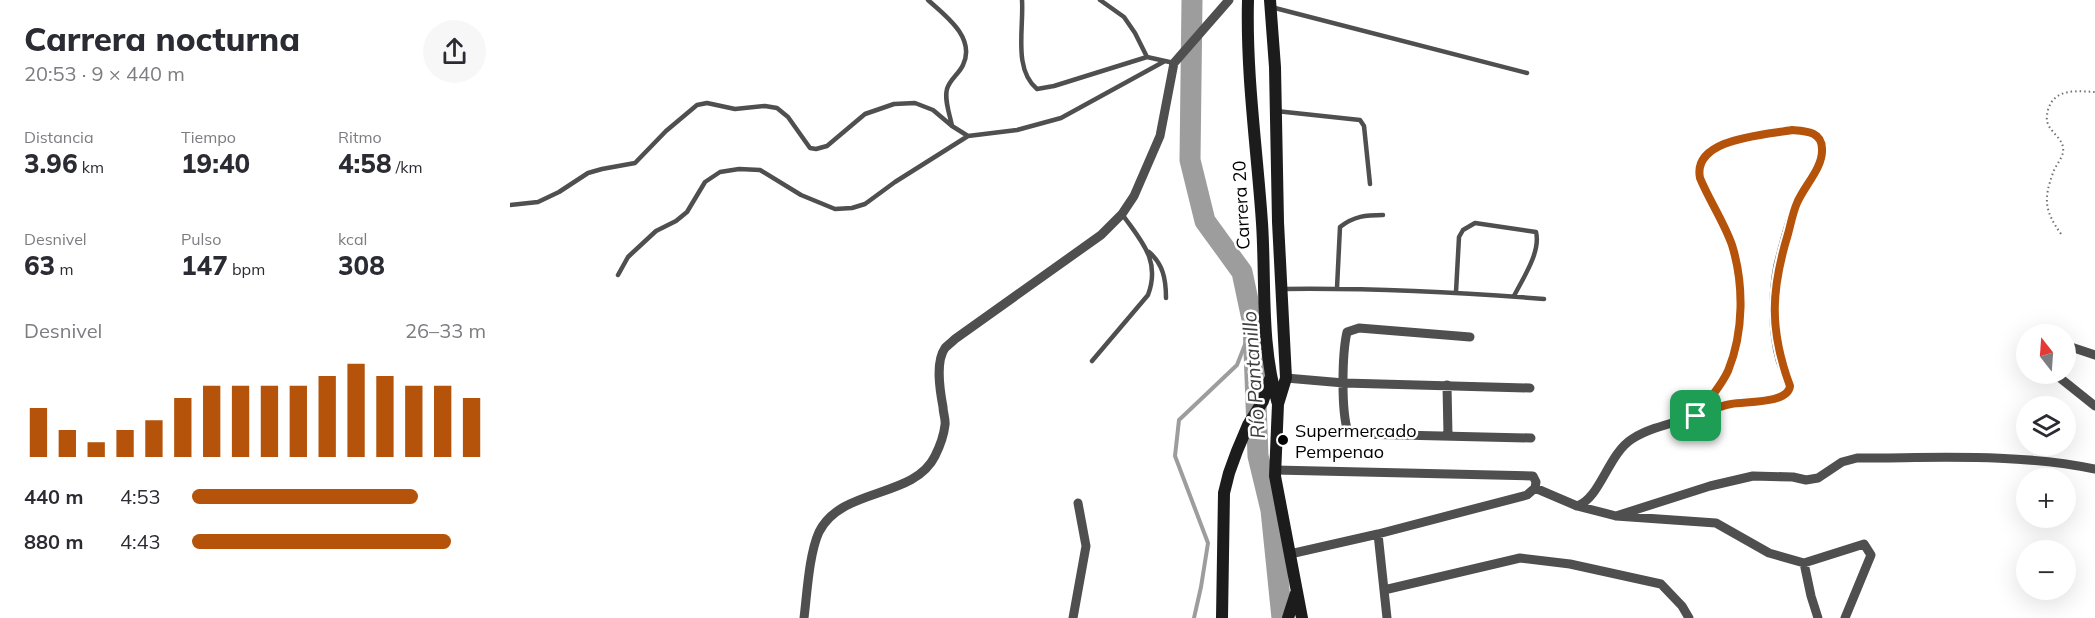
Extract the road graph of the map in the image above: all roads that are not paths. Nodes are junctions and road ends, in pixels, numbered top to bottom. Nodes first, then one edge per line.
1 (928, 0) edge
2 (1022, 0) edge
3 (1100, 0) edge
4 (1228, 1) edge
5 (1248, 2) edge
6 (1270, 3) edge
7 (1147, 57) junction
8 (1173, 60) junction
9 (1527, 74) dead end
10 (1276, 111) junction
11 (952, 126) junction
12 (968, 136) junction
13 (1370, 184) dead end
14 (510, 205) edge
15 (1122, 214) junction
16 (1383, 215) dead end
17 (1147, 250) junction
18 (618, 275) dead end
19 (1337, 288) junction
20 (1281, 289) junction
21 (1456, 292) junction
22 (1514, 296) junction
23 (1166, 298) dead end
24 (1544, 299) dead end
25 (1470, 337) dead end
26 (2076, 350) edge
27 (2095, 355) edge
28 (1092, 361) dead end
29 (1286, 378) junction
30 (1270, 379) junction
31 (1344, 383) junction
32 (2068, 384) edge
33 (1447, 385) junction
34 (1530, 388) dead end
35 (1278, 404) junction
36 (2095, 406) edge
37 (1696, 416) junction
38 (1448, 436) junction
39 (1531, 438) dead end
40 (2095, 469) edge
41 (1275, 470) junction
42 (1535, 488) junction
43 (1078, 503) dead end
44 (1577, 506) junction
45 (1616, 516) junction
46 (1378, 534) junction
47 (1290, 554) junction
48 (1804, 563) junction
49 (1297, 588) junction
50 (1384, 590) junction
51 (804, 618) edge
52 (1073, 618) edge
53 (1222, 618) edge
54 (1288, 618) edge
55 (1302, 618) edge
56 (1387, 618) edge
57 (1689, 618) edge
58 (1818, 618) edge
59 (1845, 618) edge

1 - 11 lane
2 - 7 lane
3 - 7 lane
4 - 8 street
5 - 30 main road, Carrera 20
6 - 9 lane
6 - 10 main road, Carrera 20
7 - 8 lane
8 - 12 lane
8 - 15 street
10 - 13 lane
10 - 20 main road, Carrera 20
11 - 12 lane
11 - 14 lane
12 - 18 lane
15 - 17 lane
15 - 51 street
16 - 19 lane
17 - 23 lane
17 - 28 lane
19 - 20 lane
19 - 21 lane
20 - 29 main road, Carrera 20
21 - 22 lane
21 - 22 lane
22 - 24 lane
25 - 31 street
26 - 27 street
29 - 31 street
29 - 35 main road, Carrera 20
30 - 35 main road, Carrera 20
30 - 53 main road
31 - 33 street
31 - 38 street
32 - 36 street
33 - 34 street
33 - 38 street
35 - 41 main road, Carrera 20
37 - 37 street
37 - 44 street
38 - 39 street
40 - 45 street
41 - 42 street
41 - 47 main road, Carrera 20
42 - 44 street
42 - 46 street
43 - 52 street
44 - 45 street
45 - 48 street
46 - 47 street
46 - 50 street
47 - 49 main road, Carrera 20
48 - 58 street
48 - 59 street
49 - 54 main road
49 - 55 main road, Carrera 20
50 - 56 street
50 - 57 street

